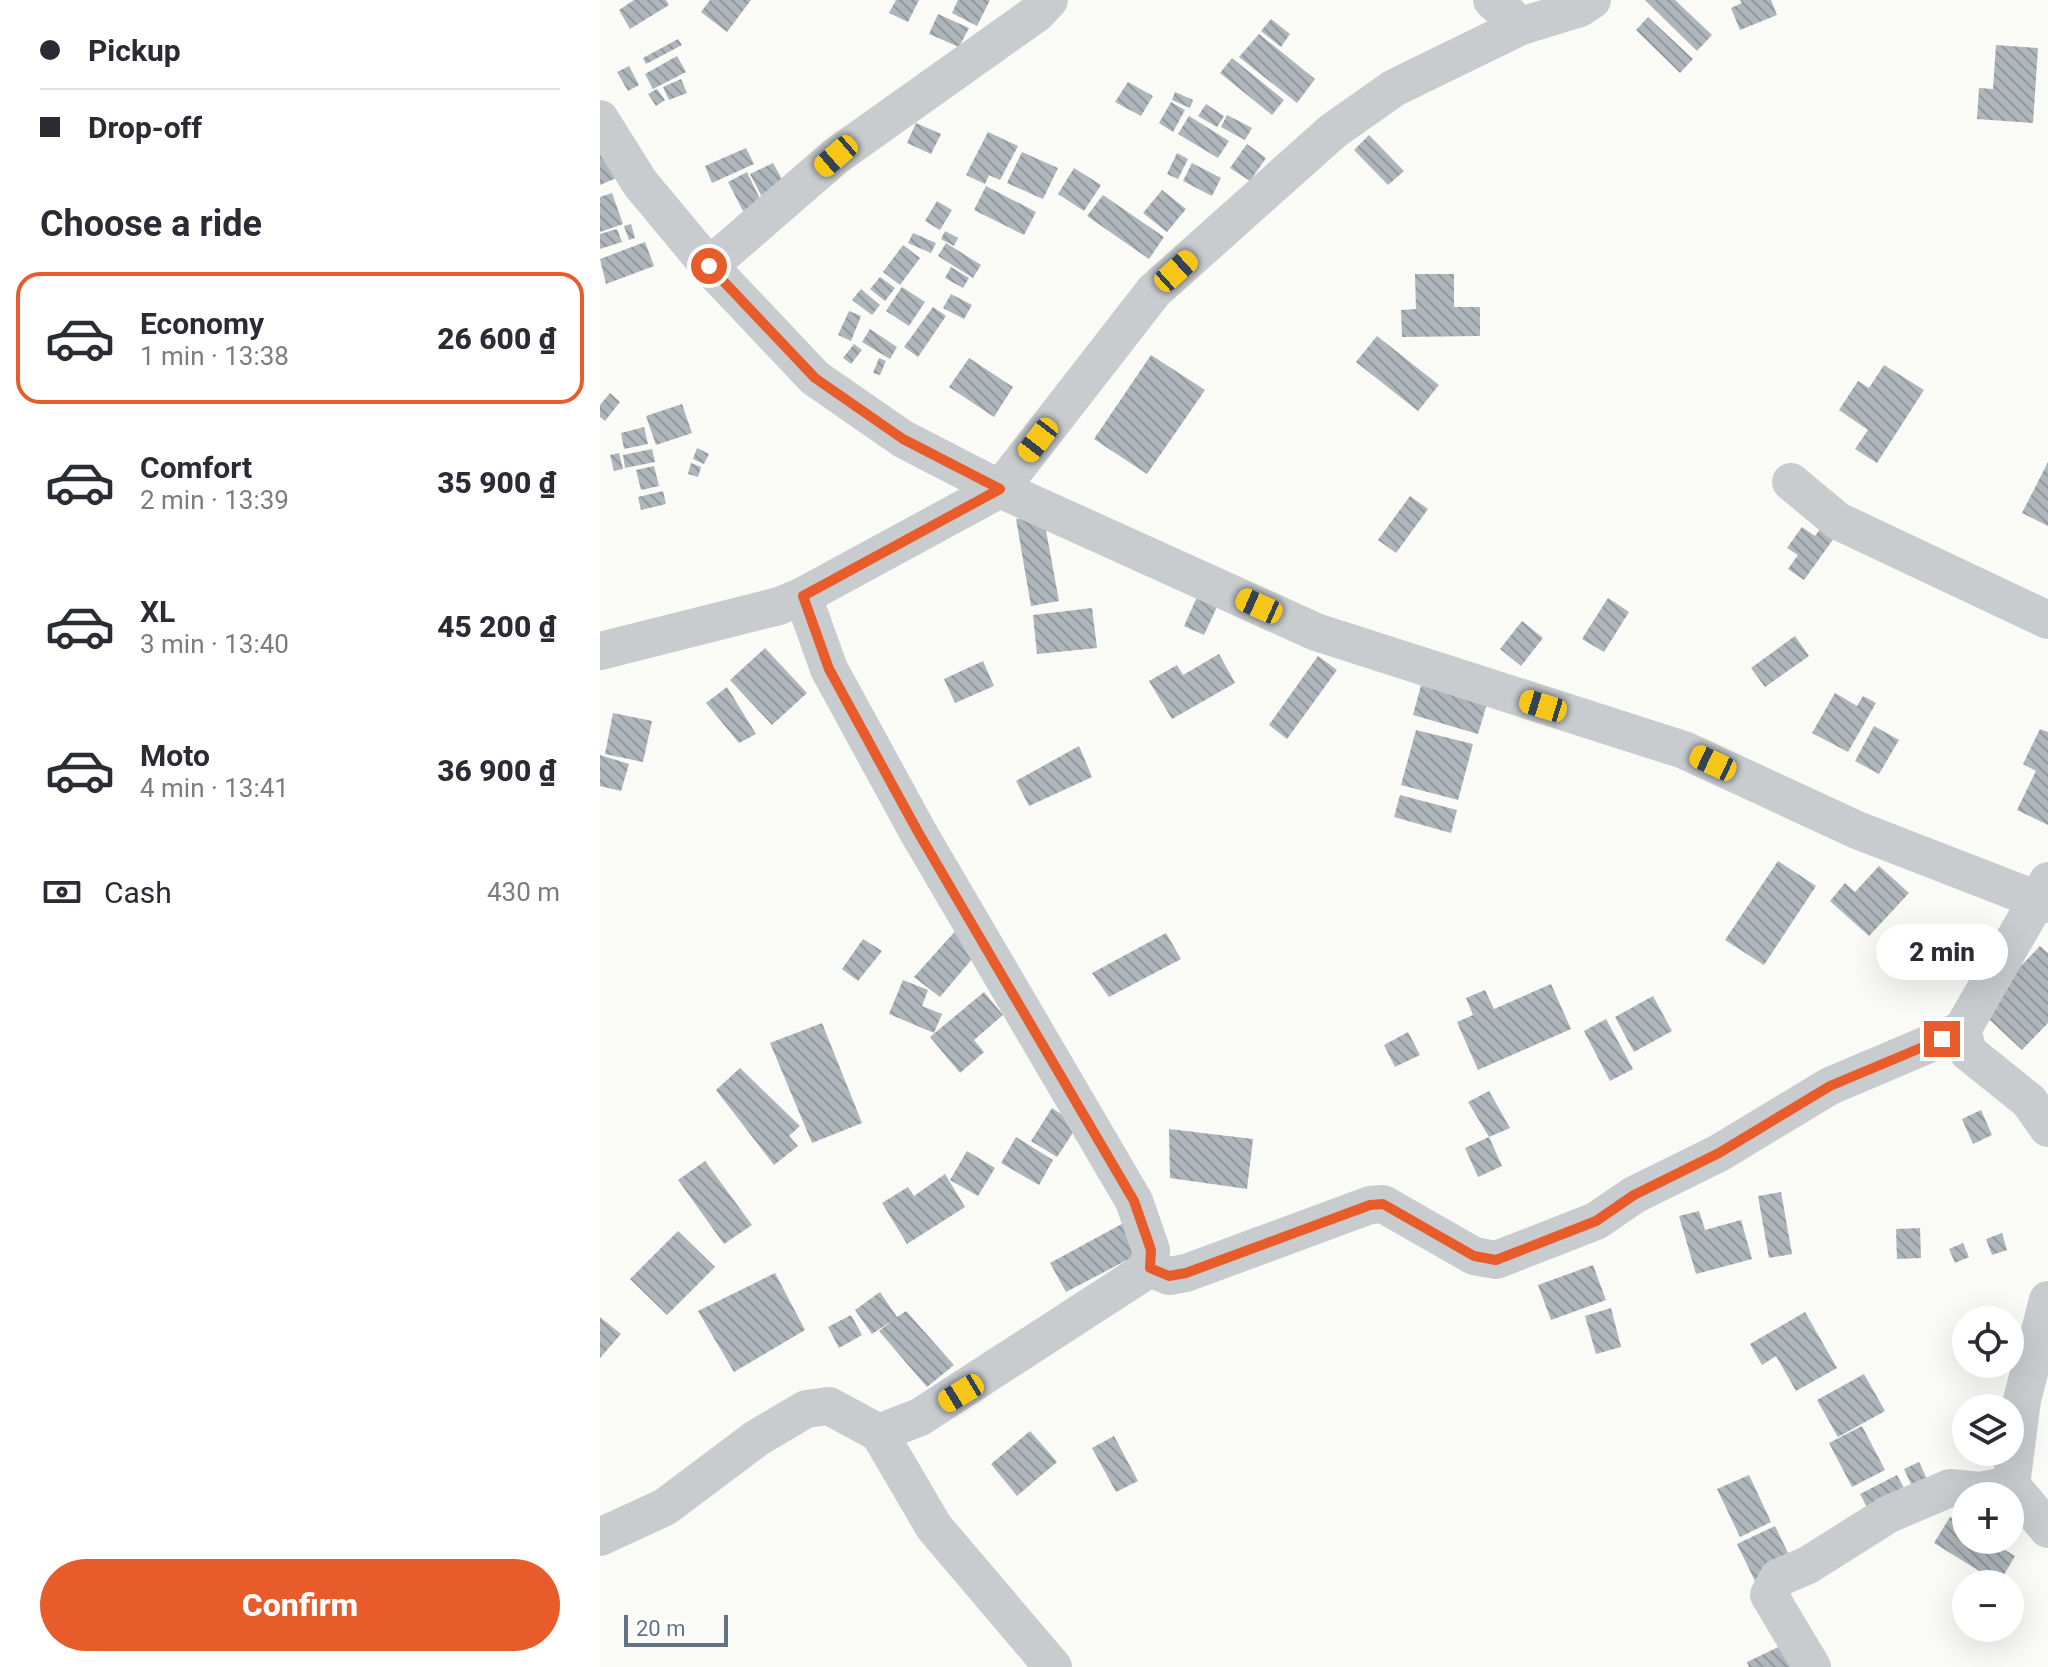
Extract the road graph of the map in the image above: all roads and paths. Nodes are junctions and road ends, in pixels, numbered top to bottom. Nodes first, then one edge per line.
1 (1049, 0) edge
2 (1492, 0) edge
3 (1592, 0) edge
4 (1521, 26) junction
5 (600, 119) edge
6 (709, 266) junction
7 (1791, 482) dead end
8 (1000, 489) junction
9 (803, 596) junction
10 (2048, 620) edge
11 (600, 651) edge
12 (2045, 895) edge
13 (1962, 1030) junction
14 (2048, 1128) edge
15 (1150, 1268) junction
16 (2048, 1300) edge
17 (879, 1433) junction
18 (2011, 1482) edge
19 (1952, 1488) edge
20 (2024, 1500) edge
21 (2048, 1529) edge
22 (600, 1537) edge
23 (1053, 1667) edge
24 (1812, 1667) edge

1 - 6 street
2 - 4 street
3 - 4 street
4 - 8 street
5 - 6 street
6 - 8 street
7 - 10 street
8 - 9 street
8 - 12 street
9 - 11 street
9 - 15 street
12 - 13 street
13 - 14 street
13 - 15 street
15 - 17 street
16 - 18 street
17 - 22 street
17 - 23 street
19 - 24 street
20 - 21 street

